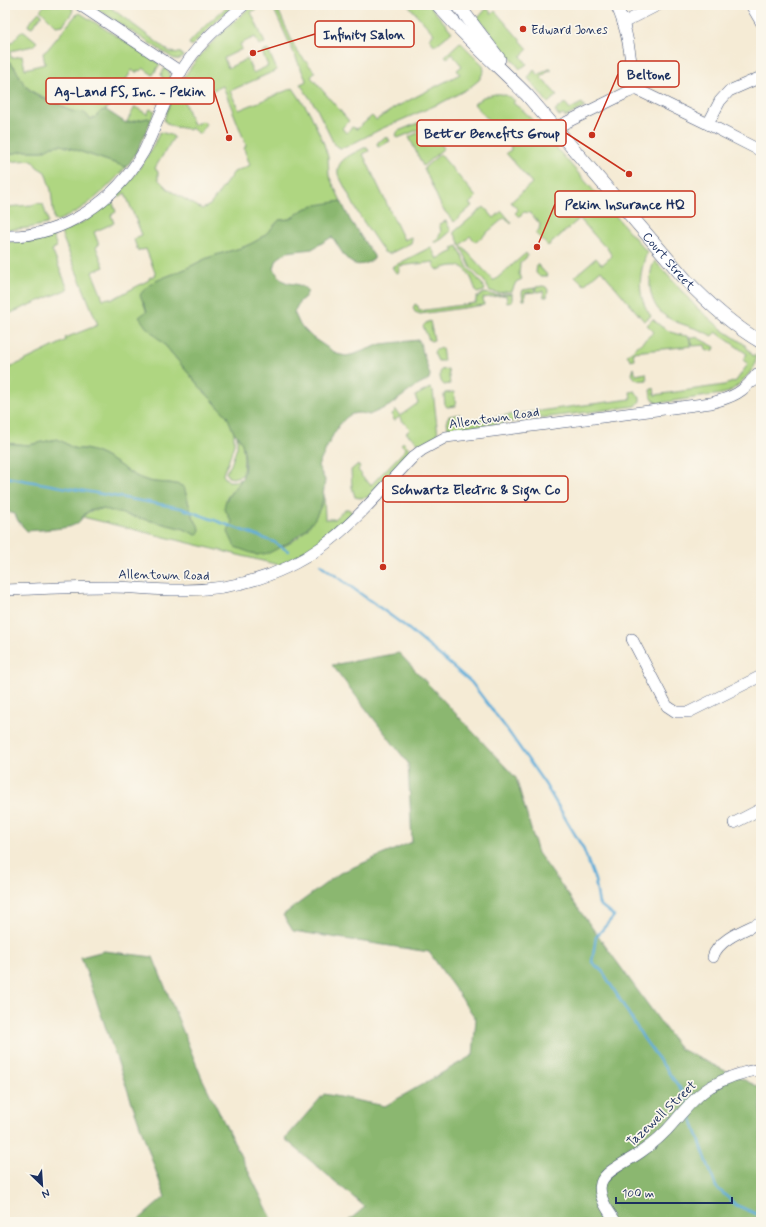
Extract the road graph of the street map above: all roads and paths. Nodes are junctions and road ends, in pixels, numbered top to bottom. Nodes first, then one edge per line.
1 (80, 5) edge
2 (244, 5) edge
3 (438, 5) edge
4 (458, 5) edge
5 (616, 5) edge
6 (658, 5) edge
7 (751, 5) edge
8 (761, 22) edge
9 (623, 23) junction
10 (181, 72) junction
11 (761, 77) edge
12 (634, 90) junction
13 (527, 95) junction
14 (708, 124) junction
15 (555, 128) junction
16 (761, 151) edge
17 (5, 236) edge
18 (761, 342) edge
19 (761, 369) edge
20 (757, 378) edge
21 (5, 590) edge
22 (632, 639) dead end
23 (761, 676) edge
24 (761, 809) edge
25 (734, 823) dead end
26 (761, 922) edge
27 (713, 957) dead end
28 (761, 1069) edge
29 (613, 1221) edge

1 - 10 street
2 - 10 street
3 - 13 main road, Court Street
4 - 13 main road, Court Street
5 - 9 street
6 - 9 street
7 - 8 street
9 - 12 street
10 - 17 street
11 - 14 street
12 - 14 street
12 - 15 street
13 - 15 main road, Court Street
14 - 16 street
15 - 18 main road, Court Street
19 - 20 street, Allentown Road
20 - 21 street, Allentown Road
22 - 23 street
24 - 25 street
26 - 27 street
28 - 29 street, Tazewell Street

